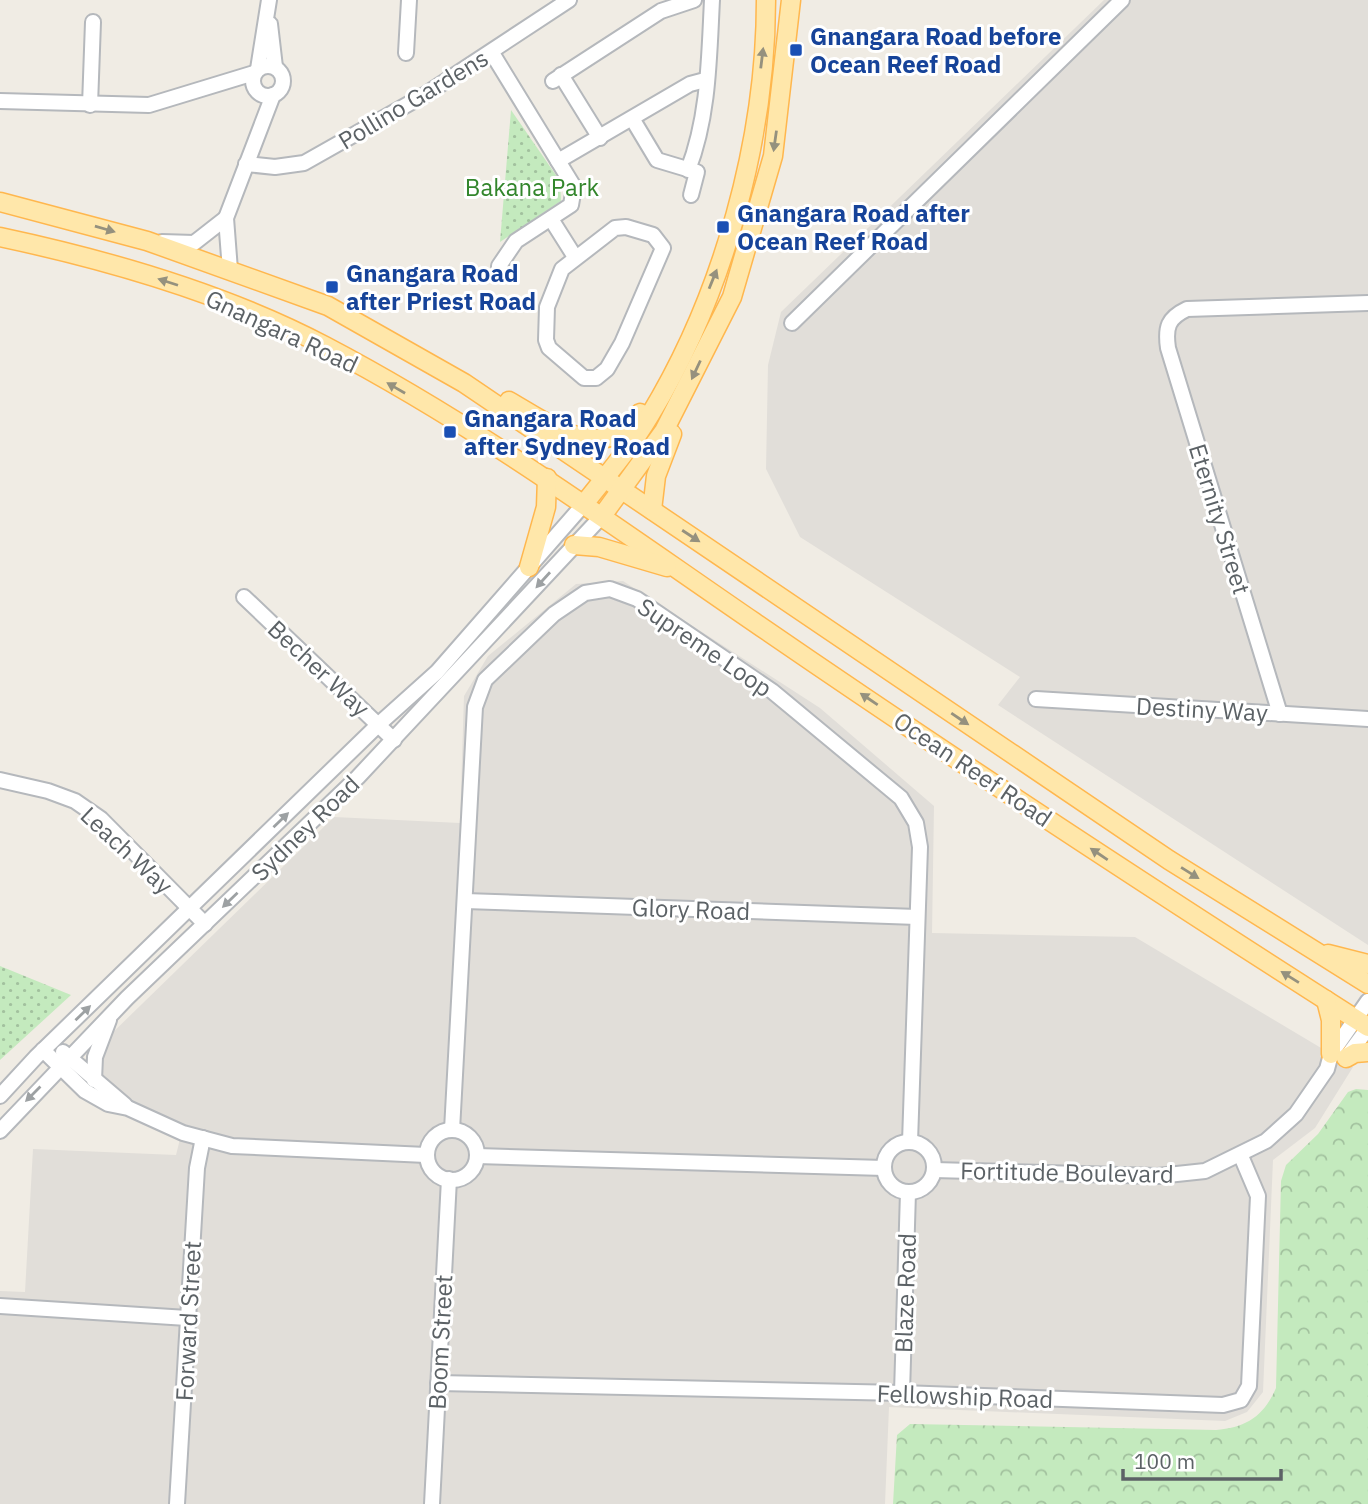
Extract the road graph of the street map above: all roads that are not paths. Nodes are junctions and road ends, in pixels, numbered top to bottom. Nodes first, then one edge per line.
1 (409, 0) edge
2 (569, 0) edge
3 (694, 0) edge
4 (712, 0) edge
5 (766, 0) edge
6 (791, 0) edge
7 (1122, 0) edge
8 (269, 6) edge
9 (93, 22) dead end
10 (492, 52) junction
11 (406, 54) dead end
12 (275, 67) junction
13 (255, 80) junction
14 (705, 80) junction
15 (273, 95) junction
16 (0, 102) edge
17 (90, 105) junction
18 (633, 120) junction
19 (262, 123) junction
20 (600, 138) junction
21 (558, 161) junction
22 (246, 164) junction
23 (688, 170) junction
24 (691, 195) dead end
25 (0, 202) edge
26 (226, 218) junction
27 (551, 219) junction
28 (0, 237) edge
29 (147, 241) junction
30 (575, 257) junction
31 (499, 266) dead end
32 (230, 270) junction
33 (1368, 303) edge
34 (792, 323) dead end
35 (687, 342) junction
36 (464, 383) junction
37 (682, 400) junction
38 (547, 478) junction
39 (605, 478) junction
40 (622, 490) junction
41 (584, 504) junction
42 (652, 510) junction
43 (602, 516) junction
44 (574, 545) junction
45 (529, 567) junction
46 (684, 572) junction
47 (244, 597) dead end
48 (1037, 699) dead end
49 (1280, 714) junction
50 (1368, 719) edge
51 (379, 724) junction
52 (394, 740) junction
53 (0, 780) edge
54 (464, 901) junction
55 (190, 909) junction
56 (917, 917) junction
57 (205, 924) junction
58 (1314, 951) junction
59 (1368, 964) edge
60 (1368, 984) edge
61 (1326, 1000) junction
62 (1368, 1001) edge
63 (110, 1016) junction
64 (1364, 1025) edge
65 (48, 1046) junction
66 (1368, 1052) edge
67 (1334, 1060) junction
68 (64, 1063) junction
69 (94, 1080) junction
70 (0, 1096) edge
71 (128, 1108) junction
72 (452, 1130) junction
73 (0, 1131) edge
74 (203, 1138) junction
75 (910, 1142) junction
76 (426, 1155) junction
77 (477, 1156) junction
78 (1241, 1156) junction
79 (884, 1168) junction
80 (934, 1170) junction
81 (449, 1180) junction
82 (908, 1192) junction
83 (0, 1306) edge
84 (187, 1318) junction
85 (438, 1383) junction
86 (902, 1393) junction
87 (177, 1504) edge
88 (432, 1504) edge

1 - 11 street
2 - 10 street, Pollino Gardens
3 - 20 street
4 - 14 street
35 -> 5 main road
6 -> 37 main road
7 - 34 street
8 - 12 street
8 - 13 street
9 - 17 street
10 - 21 street
10 - 22 street, Pollino Gardens
12 - 13 street
12 - 15 street
13 - 15 street
13 - 17 street
13 - 19 street
14 - 18 street
14 - 23 street
15 - 19 street
16 - 17 street
18 - 20 street
18 - 23 street
19 - 22 street
20 - 21 street
21 - 27 street
22 - 26 street
23 - 24 street
25 -> 29 main road, Gnangara Road
26 - 29 street
26 - 32 street
27 - 30 street
27 - 31 street
38 -> 28 main road, Gnangara Road
29 - 32 main road, Gnangara Road
30 - 30 street
32 - 36 main road, Gnangara Road
33 - 49 street, Eternity Street
35 - 36 main road
35 - 39 main road
36 - 39 main road, Gnangara Road
37 - 40 main road
37 - 42 main road
38 - 41 main road, Gnangara Road
38 - 45 main road
39 - 40 main road, Ocean Reef Road
39 - 41 main road
40 - 42 main road, Ocean Reef Road
40 - 43 main road
41 - 43 main road, Ocean Reef Road
41 - 45 street, Sydney Road
42 -> 58 main road, Ocean Reef Road
43 - 44 street, Sydney Road
43 - 46 main road, Ocean Reef Road
44 - 46 main road
44 -> 52 street, Sydney Road
45 - 51 street, Sydney Road
61 -> 46 main road, Ocean Reef Road
47 - 51 street, Becher Way
48 - 49 street, Destiny Way
49 - 50 street, Destiny Way
51 - 52 street, Becher Way
55 -> 51 street, Sydney Road
52 -> 57 street, Sydney Road
53 - 55 street, Leach Way
54 - 56 street, Glory Road
54 - 56 street, Supreme Loop
54 - 72 street, Supreme Loop
55 - 57 street, Leach Way
65 -> 55 street, Sydney Road
56 - 75 street, Supreme Loop
57 - 63 street, Sydney Road
58 - 59 main road
58 - 60 main road, Ocean Reef Road
61 - 64 main road, Ocean Reef Road
61 - 67 main road
62 - 64 street, Fortitude Boulevard
63 - 68 street, Sydney Road
63 - 69 street
64 - 67 street, Fortitude Boulevard
65 - 68 street
65 - 70 street, Sydney Road
66 - 67 main road
67 - 78 street, Fortitude Boulevard
68 - 69 street
68 - 71 street
68 -> 73 street, Sydney Road
69 - 71 street
71 - 74 street
72 - 76 street
72 - 77 street
74 - 76 street
74 - 84 street, Forward Street
75 - 79 street
75 - 80 street
76 - 81 street
77 - 79 street
77 - 81 street
78 - 80 street, Fortitude Boulevard
78 - 86 street, Fellowship Road
79 - 82 street
80 - 82 street
81 - 85 street, Boom Street
82 - 86 street, Blaze Road
83 - 84 street
84 - 87 street, Forward Street
85 - 86 street, Fellowship Road
85 - 88 street, Boom Street

